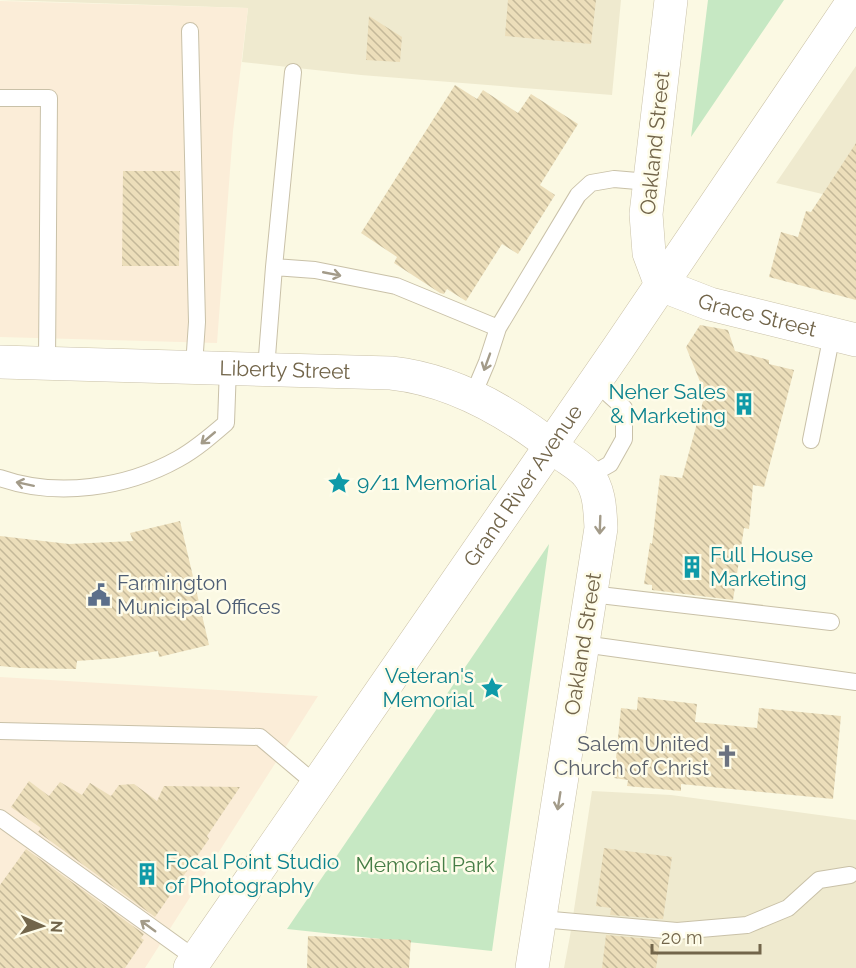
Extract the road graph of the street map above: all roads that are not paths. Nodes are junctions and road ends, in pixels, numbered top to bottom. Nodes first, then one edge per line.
1 (670, 0) edge
2 (855, 0) edge
3 (190, 30) dead end
4 (293, 72) dead end
5 (0, 98) edge
6 (650, 182) junction
7 (274, 267) junction
8 (661, 285) junction
9 (498, 328) junction
10 (844, 337) edge
11 (0, 362) edge
12 (47, 362) junction
13 (194, 366) junction
14 (228, 367) junction
15 (266, 369) junction
16 (595, 382) junction
17 (473, 395) junction
18 (811, 440) dead end
19 (551, 445) junction
20 (589, 476) junction
21 (0, 478) edge
22 (591, 594) junction
23 (831, 622) dead end
24 (583, 645) junction
25 (856, 682) edge
26 (0, 731) edge
27 (318, 786) junction
28 (0, 818) edge
29 (850, 874) dead end
30 (541, 919) junction
31 (193, 964) edge
32 (532, 968) edge

1 - 6 street, Oakland Street
2 - 8 street, Grand River Avenue
3 - 13 lane
4 - 7 lane
5 - 12 lane
6 - 8 street, Oakland Street
6 - 9 lane
7 -> 9 lane
7 - 15 lane
8 - 10 street, Grace Street
8 - 16 street, Grand River Avenue
9 -> 17 lane
10 - 18 lane
11 - 12 street, Liberty Street
12 - 13 street, Liberty Street
13 - 14 street, Liberty Street
14 - 15 street, Liberty Street
14 -> 21 lane
15 - 17 street, Liberty Street
16 - 19 street, Grand River Avenue
16 - 20 lane
17 - 19 street, Liberty Street
19 - 20 street, Oakland Street
19 - 27 street, Grand River Avenue
20 -> 22 street, Oakland Street
22 - 23 lane
22 - 24 street, Oakland Street
24 - 25 lane
24 -> 30 street, Oakland Street
26 - 27 lane
27 - 31 street, Grand River Avenue
31 -> 28 lane
29 - 30 lane
30 - 32 street, Oakland Street

